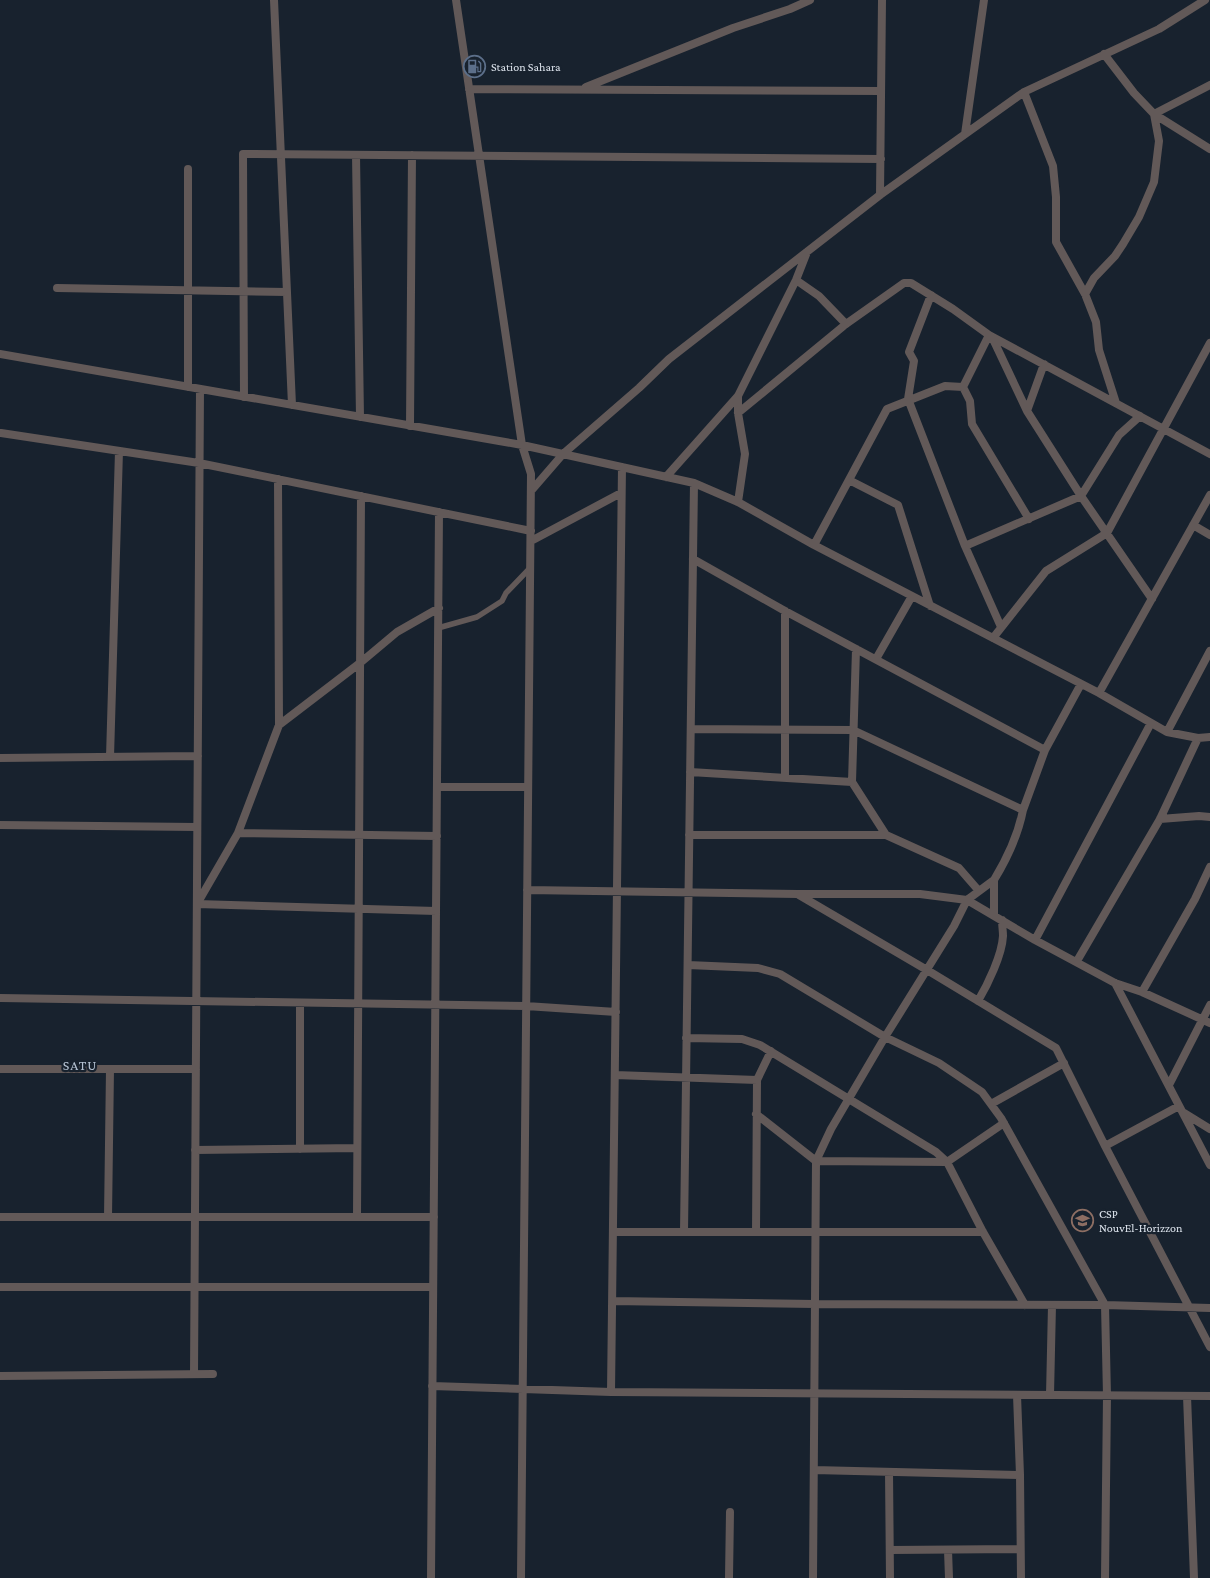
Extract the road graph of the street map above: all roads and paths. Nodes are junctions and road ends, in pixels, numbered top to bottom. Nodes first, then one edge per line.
1 (274, 0) edge
2 (456, 0) edge
3 (810, 0) edge
4 (882, 0) edge
5 (984, 0) edge
6 (1205, 0) edge
7 (1104, 54) junction
8 (1210, 85) edge
9 (469, 89) junction
10 (581, 89) junction
11 (881, 91) junction
12 (1024, 92) junction
13 (1154, 114) junction
14 (965, 134) junction
15 (1210, 149) edge
16 (280, 154) junction
17 (356, 154) junction
18 (412, 155) junction
19 (478, 156) junction
20 (881, 159) junction
21 (188, 168) dead end
22 (880, 195) junction
23 (808, 251) junction
24 (796, 280) junction
25 (57, 288) dead end
26 (188, 290) junction
27 (244, 291) junction
28 (287, 292) junction
29 (1085, 294) junction
30 (931, 295) junction
31 (846, 324) junction
32 (990, 336) junction
33 (1210, 343) edge
34 (0, 354) edge
35 (1044, 364) junction
36 (188, 387) junction
37 (963, 387) junction
38 (200, 389) junction
39 (738, 396) junction
40 (244, 397) junction
41 (908, 399) junction
42 (1116, 403) junction
43 (292, 405) junction
44 (1027, 411) junction
45 (738, 413) junction
46 (1140, 416) junction
47 (360, 417) junction
48 (410, 426) junction
49 (1163, 428) junction
50 (1, 433) dead end
51 (522, 445) junction
52 (119, 451) junction
53 (563, 454) junction
54 (1210, 454) edge
55 (199, 463) junction
56 (622, 467) junction
57 (666, 477) junction
58 (278, 479) junction
59 (849, 480) junction
60 (694, 483) junction
61 (531, 491) junction
62 (621, 493) junction
63 (1210, 495) edge
64 (360, 496) junction
65 (1081, 496) junction
66 (738, 502) junction
67 (439, 512) junction
68 (1029, 519) junction
69 (1193, 525) junction
70 (531, 531) junction
71 (1107, 533) junction
72 (1210, 534) edge
73 (531, 541) junction
74 (814, 545) junction
75 (965, 546) junction
76 (693, 559) junction
77 (531, 567) junction
78 (912, 596) junction
79 (1152, 599) junction
80 (930, 606) junction
81 (439, 608) junction
82 (785, 611) junction
83 (1001, 627) junction
84 (438, 628) junction
85 (993, 638) junction
86 (856, 649) junction
87 (1210, 651) edge
88 (876, 659) junction
89 (360, 663) junction
90 (1081, 684) junction
91 (1099, 693) junction
92 (1151, 723) junction
93 (279, 725) junction
94 (691, 729) junction
95 (785, 729) junction
96 (853, 730) junction
97 (1167, 732) junction
98 (1210, 737) edge
99 (1198, 738) junction
100 (1045, 750) junction
101 (198, 756) junction
102 (110, 757) junction
103 (0, 758) edge
104 (690, 772) junction
105 (785, 778) junction
106 (852, 782) junction
107 (437, 786) junction
108 (528, 787) junction
109 (1023, 810) junction
110 (1210, 817) edge
111 (1160, 819) junction
112 (0, 825) edge
113 (197, 827) junction
114 (238, 833) junction
115 (359, 835) junction
116 (689, 835) junction
117 (886, 835) junction
118 (437, 836) junction
119 (1210, 867) edge
120 (994, 880) junction
121 (527, 890) junction
122 (979, 891) junction
123 (617, 892) junction
124 (688, 893) junction
125 (798, 894) junction
126 (967, 900) junction
127 (197, 904) junction
128 (358, 909) junction
129 (436, 911) junction
130 (998, 918) junction
131 (1035, 940) junction
132 (1077, 962) junction
133 (688, 965) junction
134 (927, 970) junction
135 (1115, 982) junction
136 (1142, 992) junction
137 (0, 998) edge
138 (196, 1001) junction
139 (978, 1001) junction
140 (300, 1003) junction
141 (358, 1003) junction
142 (435, 1004) junction
143 (1210, 1005) edge
144 (526, 1006) junction
145 (616, 1012) junction
146 (1206, 1021) edge
147 (885, 1037) junction
148 (686, 1038) junction
149 (771, 1052) junction
150 (1064, 1063) junction
151 (0, 1069) edge
152 (110, 1069) junction
153 (196, 1070) junction
154 (615, 1074) junction
155 (686, 1077) junction
156 (756, 1080) junction
157 (1169, 1085) junction
158 (849, 1098) junction
159 (991, 1104) junction
160 (1181, 1109) junction
161 (756, 1114) junction
162 (1004, 1124) junction
163 (1210, 1129) edge
164 (1104, 1146) junction
165 (357, 1148) junction
166 (300, 1149) junction
167 (195, 1150) junction
168 (816, 1161) junction
169 (947, 1162) junction
170 (1210, 1165) edge
171 (0, 1217) edge
172 (108, 1217) junction
173 (195, 1217) junction
174 (357, 1217) junction
175 (434, 1217) junction
176 (613, 1232) junction
177 (684, 1232) junction
178 (756, 1232) junction
179 (816, 1232) junction
180 (983, 1232) junction
181 (0, 1287) edge
182 (194, 1287) junction
183 (433, 1287) junction
184 (612, 1300) junction
185 (815, 1304) junction
186 (1025, 1305) junction
187 (1052, 1305) junction
188 (1105, 1305) junction
189 (1189, 1307) junction
190 (1210, 1308) edge
191 (1210, 1347) edge
192 (194, 1374) junction
193 (213, 1374) dead end
194 (0, 1376) edge
195 (432, 1386) junction
196 (522, 1389) junction
197 (612, 1392) junction
198 (814, 1394) junction
199 (1017, 1395) junction
200 (1050, 1395) junction
201 (1107, 1396) junction
202 (1188, 1396) junction
203 (1210, 1396) edge
204 (814, 1470) junction
205 (890, 1472) junction
206 (1020, 1475) junction
207 (730, 1512) dead end
208 (1020, 1549) junction
209 (890, 1550) junction
210 (948, 1550) junction
211 (431, 1578) edge
212 (521, 1578) edge
213 (729, 1578) edge
214 (813, 1578) edge
215 (890, 1578) edge
216 (949, 1578) edge
217 (1021, 1578) edge
218 (1105, 1578) edge
219 (1194, 1578) edge

1 - 16 street
2 - 9 street
3 - 10 street
4 - 11 street
5 - 14 street
6 - 7 street
7 - 12 street
7 - 13 street
8 - 13 street
9 - 10 street
9 - 19 street
10 - 11 street
11 - 20 street
12 - 14 street
12 - 29 street
13 - 15 street
13 - 29 street
14 - 22 street
16 - 17 street
16 - 27 street
16 - 28 street
17 - 18 street
17 - 47 street
18 - 19 street
18 - 48 street
19 - 20 street
19 - 51 street
20 - 22 street
21 - 26 street
22 - 23 street
23 - 24 street
23 - 53 street
24 - 31 street
24 - 39 street
25 - 26 street
26 - 27 street
26 - 36 street
27 - 28 street
27 - 40 street
28 - 43 street
29 - 42 street
30 - 31 street
30 - 32 street
30 - 41 street
31 - 45 street
32 - 35 street
32 - 37 street
32 - 44 street
33 - 49 street
34 - 36 street
35 - 42 street
35 - 44 street
36 - 38 street
37 - 41 street
37 - 68 street
38 - 40 street
38 - 55 street
39 - 45 street
39 - 57 street
40 - 43 street
41 - 59 street
41 - 75 street
42 - 46 street
43 - 47 street
44 - 65 street
45 - 66 street
46 - 49 street
46 - 65 street
47 - 48 street
48 - 51 street
49 - 54 street
49 - 71 street
50 - 52 street
51 - 53 street
51 - 61 street
52 - 55 street
52 - 102 street
53 - 56 street
53 - 61 street
55 - 58 street
55 - 101 street
56 - 57 street
56 - 62 street
57 - 60 street
58 - 64 street
58 - 93 street
59 - 74 street
59 - 80 street
60 - 66 street
60 - 76 street
61 - 70 street
62 - 73 street
62 - 123 street
63 - 69 street
64 - 67 street
64 - 89 street
65 - 68 street
65 - 71 street
66 - 74 street
67 - 70 street
67 - 81 street
68 - 75 street
69 - 72 street
69 - 79 street
70 - 73 street
71 - 79 street
71 - 83 street
73 - 77 street
74 - 78 street
75 - 83 street
76 - 82 street
76 - 94 street
77 - 84 street
77 - 108 street
78 - 80 street
78 - 88 street
79 - 91 street
80 - 85 street
81 - 84 street
81 - 89 street
82 - 86 street
82 - 95 street
83 - 85 street
84 - 107 street
85 - 90 street
86 - 88 street
86 - 96 street
87 - 97 street
88 - 100 street
89 - 93 street
89 - 115 street
90 - 91 street
90 - 100 street
91 - 92 street
92 - 97 street
92 - 131 street
93 - 114 street
94 - 95 street
94 - 104 street
95 - 96 street
95 - 105 street
96 - 106 street
96 - 109 street
97 - 99 street
98 - 99 street
99 - 111 street
100 - 109 street
101 - 102 street
101 - 113 street
102 - 103 street
104 - 105 street
104 - 116 street
105 - 106 street
106 - 117 street
107 - 108 street
107 - 118 street
108 - 121 street
109 - 120 street
110 - 111 street
111 - 132 street
112 - 113 street
113 - 127 street
114 - 115 street
114 - 127 street
115 - 118 street
115 - 128 street
116 - 117 street
116 - 124 street
117 - 122 street
118 - 129 street
119 - 136 street
120 - 122 street
120 - 130 street
121 - 123 street
121 - 144 street
122 - 126 street
123 - 124 street
123 - 145 street
124 - 125 street
124 - 133 street
125 - 126 street
125 - 134 street
126 - 130 street
126 - 134 street
127 - 128 street
127 - 138 street
128 - 129 street
128 - 141 street
129 - 142 street
130 - 131 street
130 - 139 street
131 - 132 street
132 - 135 street
133 - 147 street
133 - 148 street
134 - 139 street
134 - 147 street
135 - 136 street
135 - 157 street
136 - 146 street
137 - 138 street
138 - 140 street
138 - 153 street
139 - 150 street
140 - 141 street
140 - 166 street
141 - 142 street
141 - 165 street
142 - 144 street
142 - 175 street
143 - 146 street
144 - 145 street
144 - 196 street
145 - 154 street
146 - 157 street
147 - 158 street
147 - 159 street
148 - 149 street
148 - 155 street
149 - 156 street
149 - 158 street
150 - 159 street
150 - 164 street
151 - 152 street
152 - 153 street
152 - 172 street
153 - 167 street
154 - 155 street
154 - 176 street
155 - 156 street
155 - 177 street
156 - 161 street
157 - 160 street
158 - 168 street
158 - 169 street
159 - 162 street
160 - 163 street
160 - 164 street
160 - 170 street
161 - 168 street
161 - 178 street
162 - 169 street
162 - 188 street
164 - 189 street
165 - 166 street
165 - 174 street
166 - 167 street
167 - 173 street
168 - 169 street
168 - 179 street
169 - 180 street
171 - 172 street
172 - 173 street
173 - 174 street
173 - 182 street
174 - 175 street
175 - 183 street
176 - 177 street
176 - 184 street
177 - 178 street
178 - 179 street
179 - 180 street
179 - 185 street
180 - 186 street
181 - 182 street
182 - 183 street
182 - 192 street
183 - 195 street
184 - 185 street
184 - 197 street
185 - 186 street
185 - 198 street
186 - 187 street
187 - 188 street
187 - 200 street
188 - 189 street
188 - 201 street
189 - 190 street
189 - 191 street
192 - 193 street
192 - 194 street
195 - 196 street
195 - 211 street
196 - 197 street
196 - 212 street
197 - 198 street
198 - 199 street
198 - 204 street
199 - 200 street
199 - 206 street
200 - 201 street
201 - 202 street
201 - 218 street
202 - 203 street
202 - 219 street
204 - 205 street
204 - 214 street
205 - 206 street
205 - 209 street
206 - 208 street
207 - 213 street
208 - 210 street
208 - 217 street
209 - 210 street
209 - 215 street
210 - 216 street

